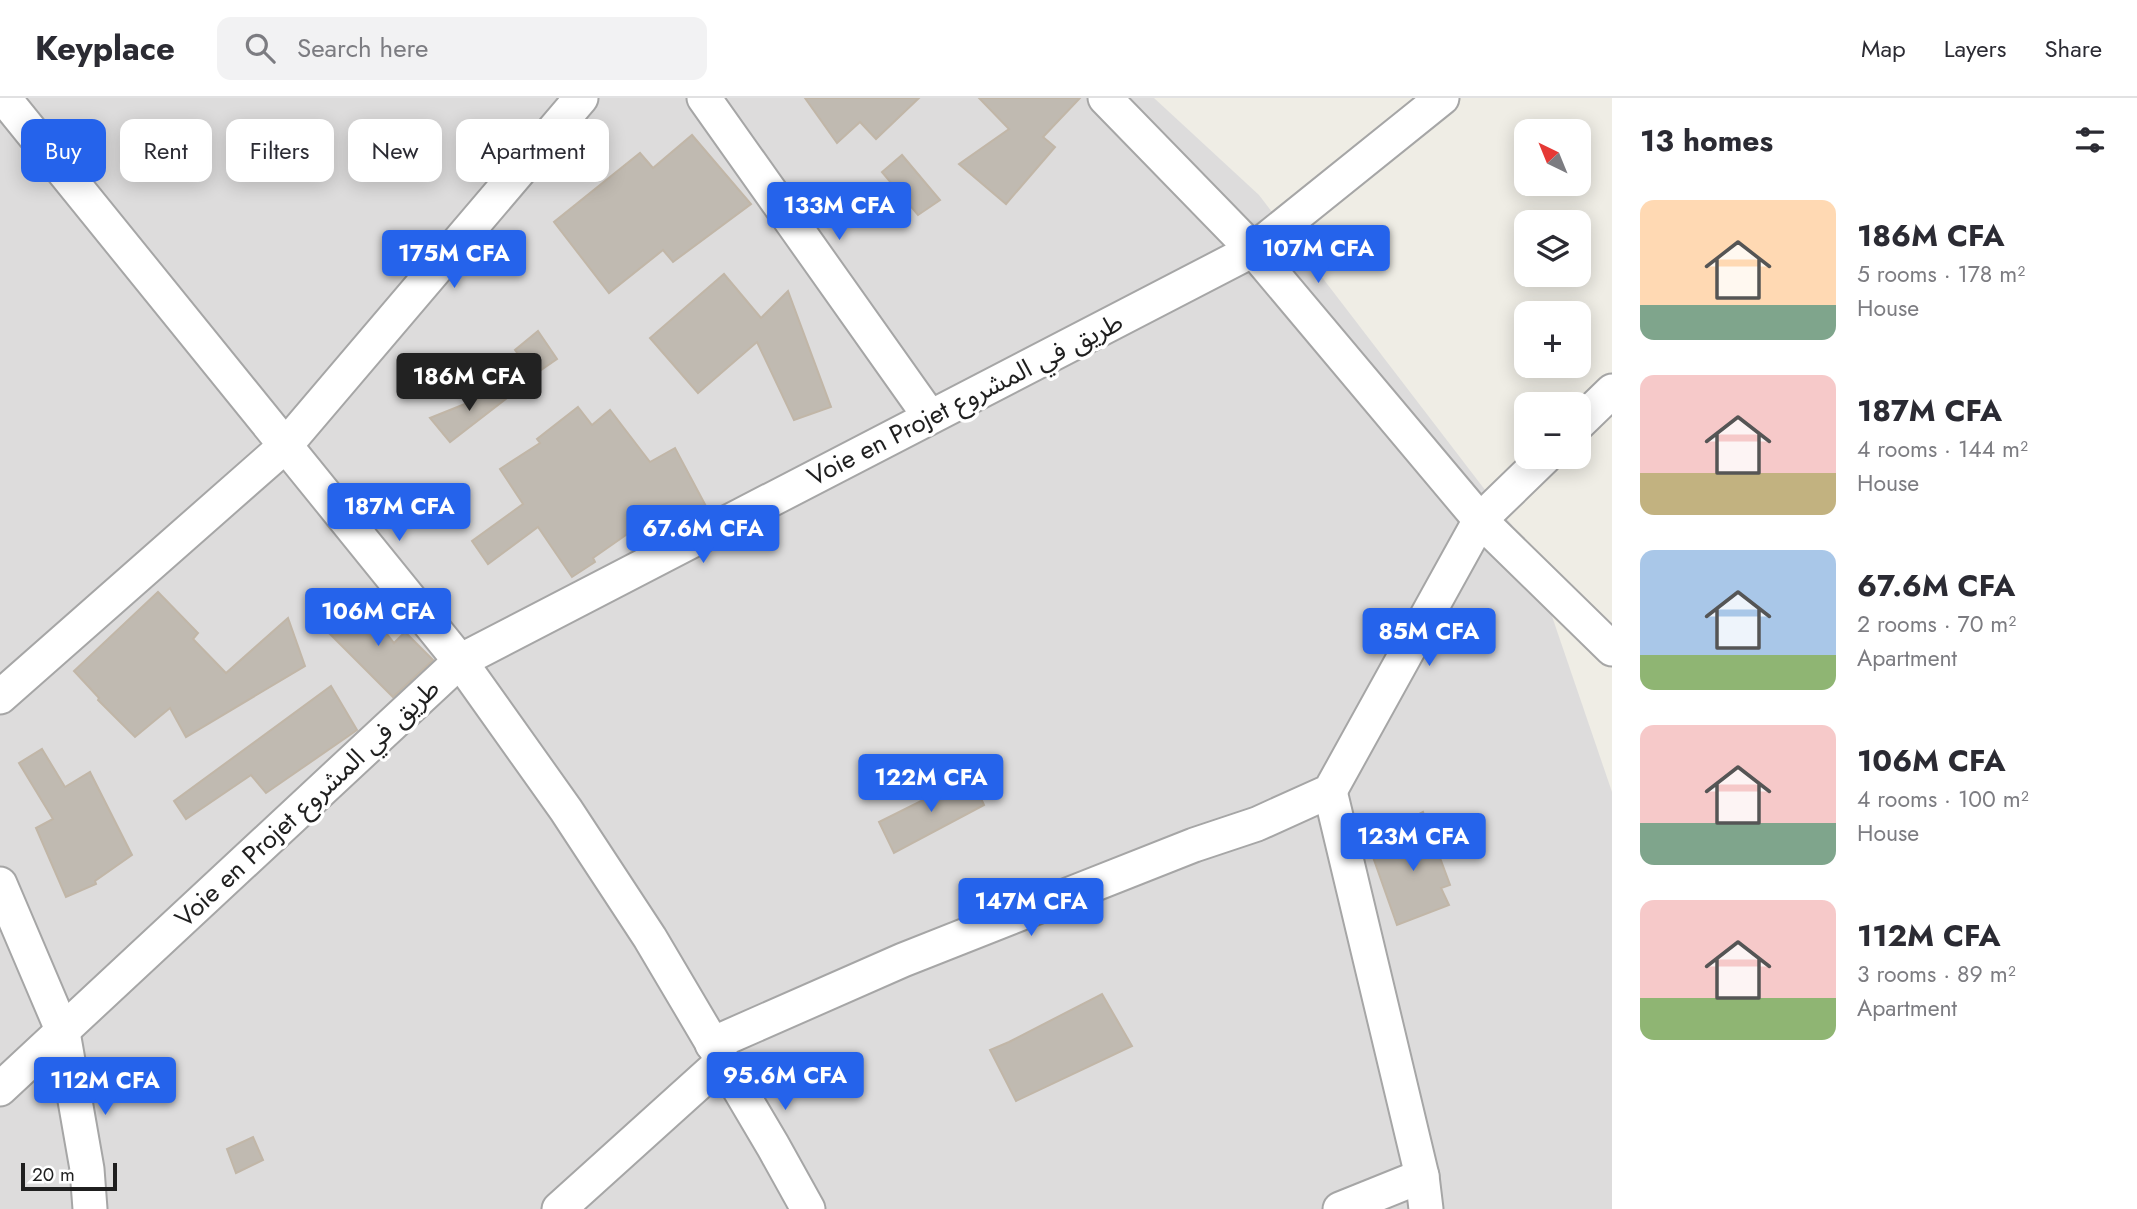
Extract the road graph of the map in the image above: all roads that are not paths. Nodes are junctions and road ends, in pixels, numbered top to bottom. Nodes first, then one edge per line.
1 (4, 98) edge
2 (582, 98) edge
3 (704, 98) edge
4 (1105, 98) edge
5 (1442, 98) edge
6 (1253, 250) junction
7 (1612, 391) edge
8 (1591, 411) edge
9 (930, 417) junction
10 (285, 446) junction
11 (1533, 469) edge
12 (1480, 520) junction
13 (1612, 649) edge
14 (460, 661) junction
15 (0, 697) edge
16 (1330, 791) junction
17 (0, 884) edge
18 (63, 1032) junction
19 (718, 1053) junction
20 (0, 1089) edge
21 (1422, 1177) junction
22 (90, 1209) edge
23 (559, 1209) edge
24 (808, 1209) edge
25 (1340, 1209) edge
26 (1426, 1209) edge

1 - 10 street
2 - 10 street
3 - 9 street
4 - 6 street
5 - 6 street, Voie en Projet طريق في المشروع
6 - 9 street, Voie en Projet طريق في المشروع
6 - 12 street
7 - 8 street
9 - 14 street, Voie en Projet طريق في المشروع
10 - 14 street
10 - 15 street
11 - 12 street
12 - 13 street
12 - 16 street
14 - 18 street, Voie en Projet طريق في المشروع
14 - 19 street
16 - 19 street
16 - 21 street
17 - 18 street
18 - 20 street, Voie en Projet طريق في المشروع
18 - 22 street
19 - 23 street
19 - 24 street
21 - 25 street
21 - 26 street

